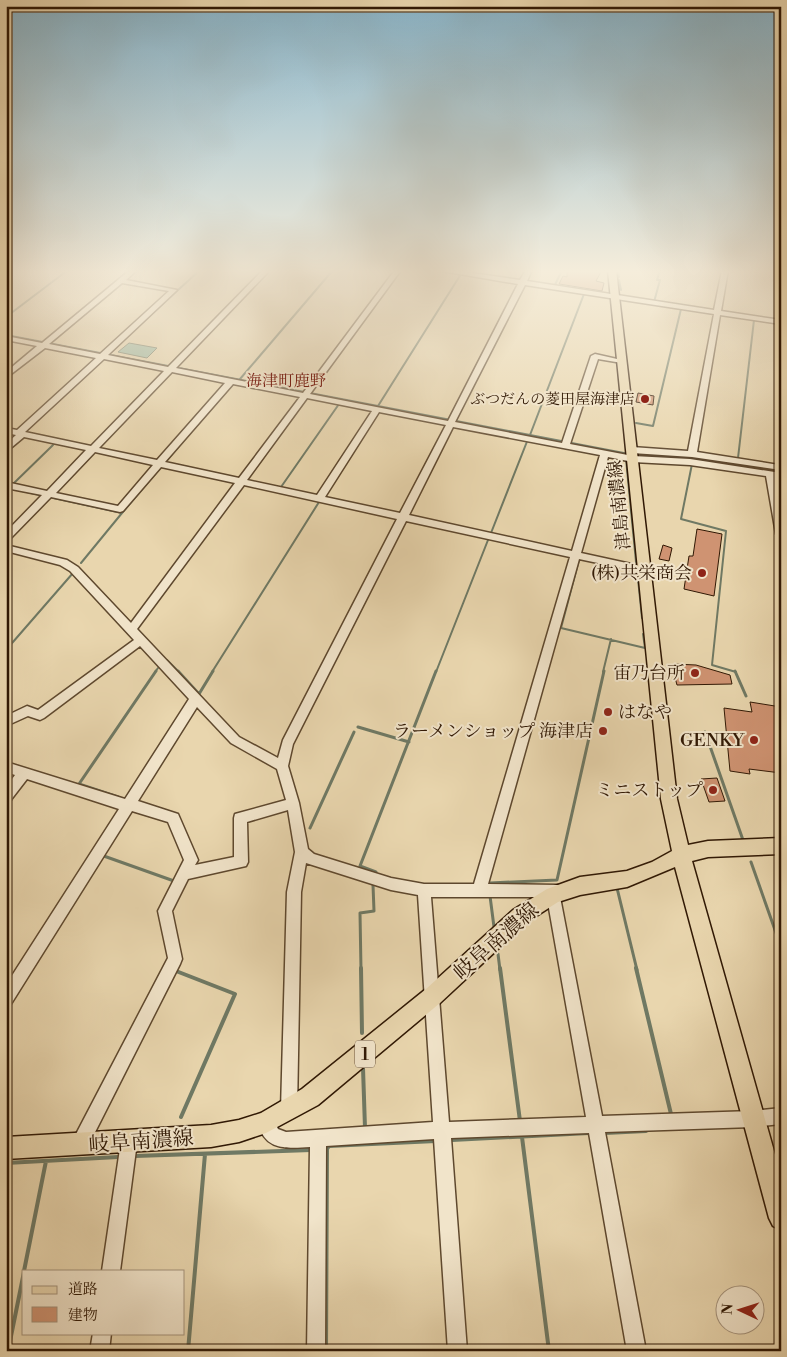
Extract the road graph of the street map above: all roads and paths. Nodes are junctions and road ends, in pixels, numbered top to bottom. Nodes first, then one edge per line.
1 (59, 333) edge
2 (127, 333) edge
3 (206, 333) edge
4 (351, 333) edge
5 (497, 333) edge
6 (619, 333) edge
7 (713, 333) edge
8 (6, 338) edge
9 (46, 344) junction
10 (104, 355) junction
11 (622, 361) junction
12 (172, 368) junction
13 (6, 376) edge
14 (233, 381) junction
15 (306, 393) junction
16 (377, 409) junction
17 (452, 422) junction
18 (6, 430) edge
19 (20, 434) junction
20 (566, 443) junction
21 (6, 448) edge
22 (92, 449) junction
23 (605, 453) junction
24 (632, 454) junction
25 (692, 454) junction
26 (161, 464) junction
27 (781, 468) edge
28 (770, 474) junction
29 (781, 476) edge
30 (241, 482) junction
31 (6, 486) edge
32 (47, 496) junction
33 (319, 499) junction
34 (403, 517) junction
35 (781, 534) edge
36 (6, 538) edge
37 (6, 548) edge
38 (575, 555) junction
39 (645, 570) junction
40 (129, 629) junction
41 (140, 641) junction
42 (196, 698) junction
43 (6, 721) edge
44 (6, 766) edge
45 (282, 766) junction
46 (24, 772) junction
47 (6, 797) edge
48 (293, 803) junction
49 (129, 805) junction
50 (781, 846) edge
51 (302, 852) junction
52 (681, 855) junction
53 (184, 874) junction
54 (424, 890) junction
55 (482, 890) junction
56 (557, 893) junction
57 (433, 996) junction
58 (6, 999) edge
59 (289, 1110) junction
60 (781, 1116) edge
61 (753, 1119) junction
62 (266, 1122) junction
63 (596, 1125) junction
64 (443, 1130) junction
65 (318, 1138) junction
66 (129, 1142) junction
67 (80, 1144) junction
68 (6, 1148) edge
69 (781, 1218) edge
70 (111, 1270) edge
71 (102, 1334) edge
72 (100, 1351) edge
73 (316, 1351) edge
74 (458, 1351) edge
75 (637, 1351) edge

1 - 9 street
2 - 10 street
3 - 12 street
4 - 15 street
5 - 17 street
6 - 11 main road, 津島南濃線
7 - 25 street
8 - 9 street
9 - 10 street
9 - 13 street
10 - 12 street
10 - 19 street
11 - 20 street
11 - 24 main road, 津島南濃線
12 - 14 street
12 - 22 street
14 - 15 street
14 - 26 street
15 - 16 street
15 - 30 street
16 - 17 street
16 - 33 street
17 - 20 street
17 - 34 street
18 - 19 street
19 - 21 street
19 - 22 street
20 - 23 street
22 - 26 street
22 - 32 street
23 - 24 street
23 - 38 street
24 - 25 street
24 - 28 street
24 - 39 main road, 津島南濃線
25 - 27 street
26 - 30 street
26 - 32 street
28 - 29 street
28 - 35 street
30 - 33 street
30 - 40 street
31 - 32 street
32 - 36 street
33 - 34 street
34 - 38 street
34 - 45 street
37 - 40 street
38 - 39 street
38 - 55 street
39 - 52 main road, 津島南濃線
40 - 41 street
41 - 42 street
41 - 43 street
42 - 45 street
42 - 49 street
44 - 46 street
45 - 48 street
46 - 47 street
46 - 49 street
48 - 51 street
48 - 53 street
49 - 53 street
49 - 58 street
50 - 52 main road, 岐阜南濃線
51 - 54 street
51 - 59 street
52 - 56 main road, 岐阜南濃線 / 1
52 - 61 main road
53 - 67 street
54 - 55 street
54 - 57 street
55 - 56 street
56 - 57 main road, 岐阜南濃線 / 1
56 - 63 street
57 - 59 main road, 岐阜南濃線 / 1
57 - 64 street
59 - 62 main road, 岐阜南濃線 / 1
60 - 61 street
61 - 63 street
61 - 69 main road
62 - 65 street
62 - 66 main road, 岐阜南濃線 / 1
63 - 64 street
63 - 75 street
64 - 65 street
64 - 74 street
65 - 73 street
66 - 67 main road, 岐阜南濃線 / 1
66 - 70 street
67 - 68 main road, 岐阜南濃線 / 1
71 - 72 street

